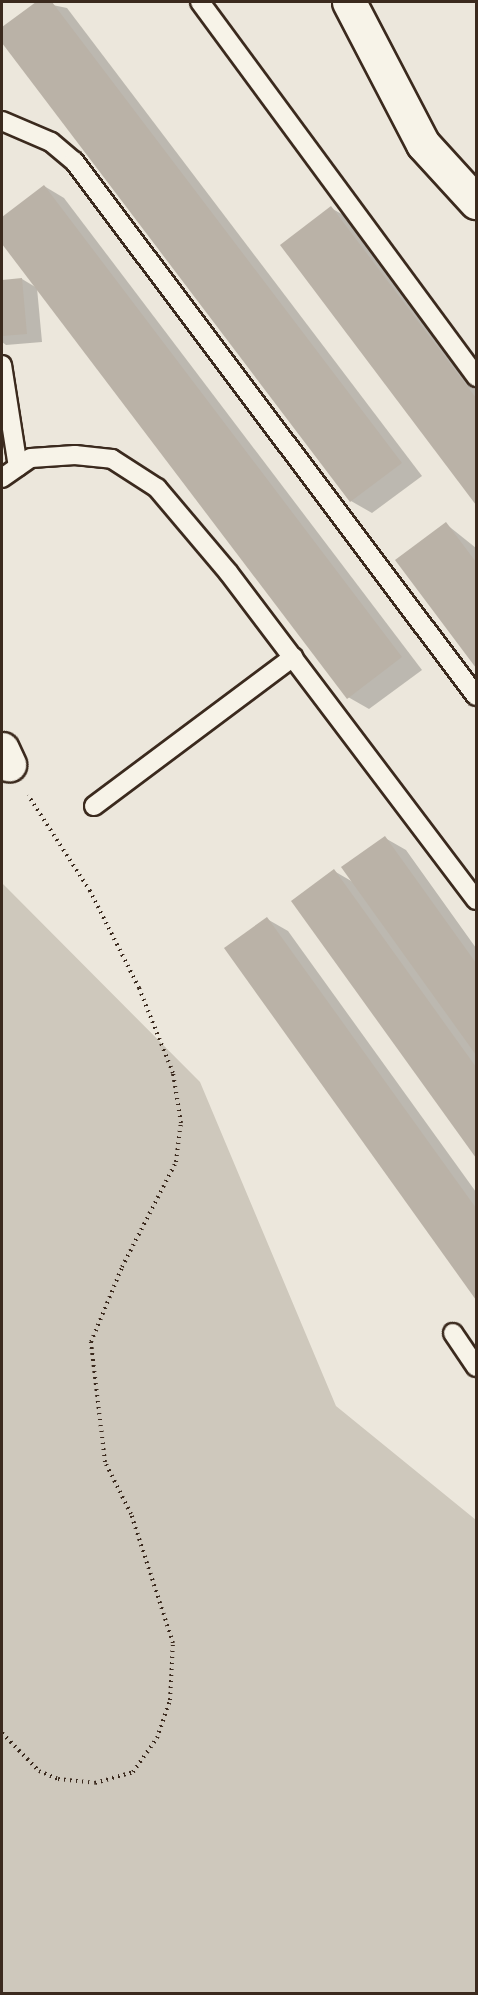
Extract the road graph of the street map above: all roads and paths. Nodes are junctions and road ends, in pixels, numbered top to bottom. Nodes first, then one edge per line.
1 (200, 2) edge
2 (349, 2) edge
3 (2, 121) edge
4 (477, 202) edge
5 (2, 365) edge
6 (477, 377) edge
7 (18, 467) junction
8 (2, 478) edge
9 (293, 657) junction
10 (477, 696) edge
11 (5, 757) edge
12 (94, 806) dead end
13 (477, 900) edge
14 (453, 1333) dead end
15 (477, 1366) edge
16 (2, 1733) edge

1 - 6 lane
2 - 4 street
3 - 10 lane
5 - 7 lane
7 - 8 lane
7 - 9 lane
9 - 12 lane
9 - 13 lane
11 - 16 path
14 - 15 lane

